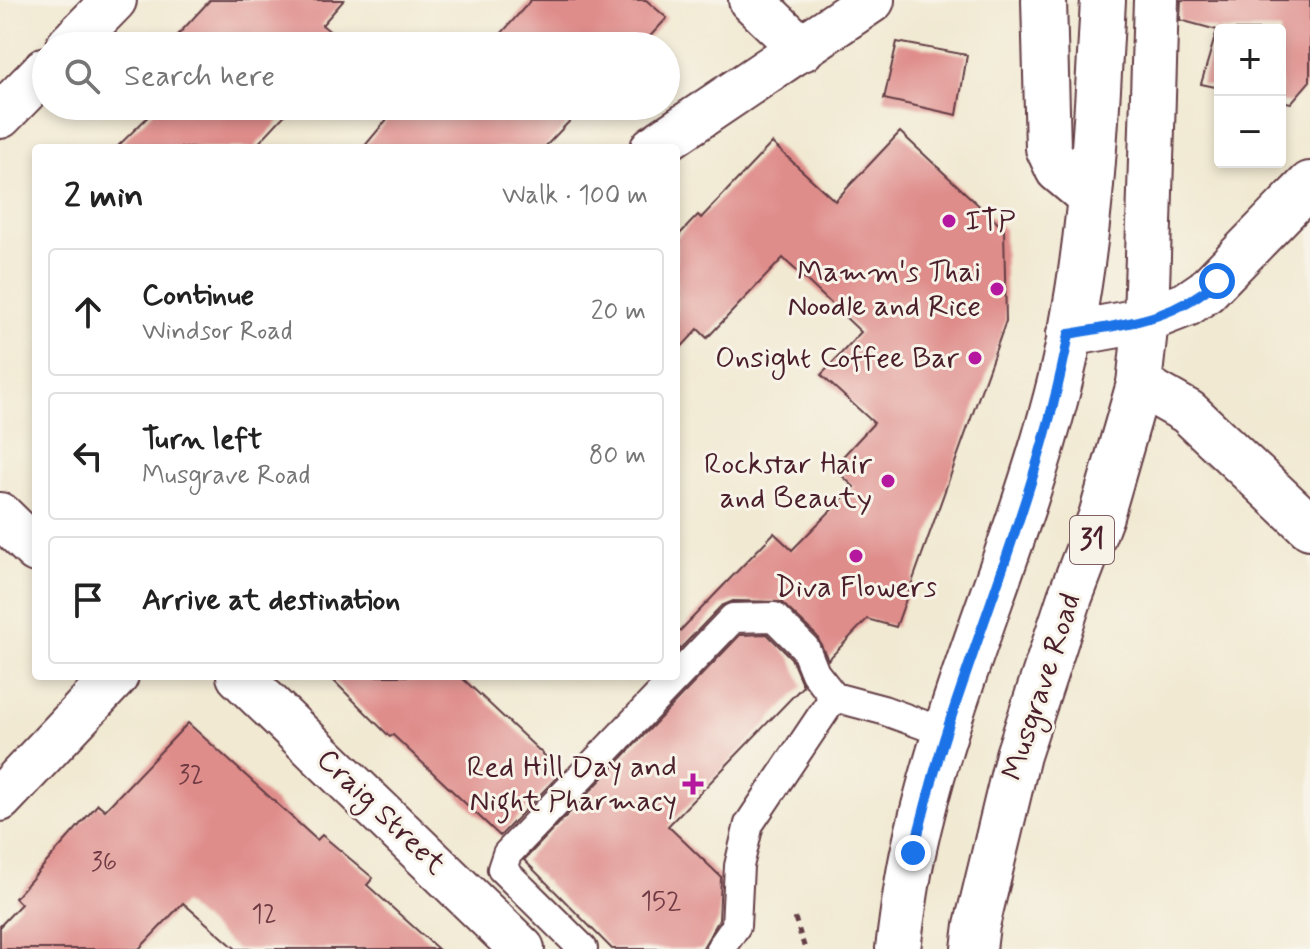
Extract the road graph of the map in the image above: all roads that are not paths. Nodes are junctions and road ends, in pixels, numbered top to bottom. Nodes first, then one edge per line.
1 (114, 0) edge
2 (751, 0) edge
3 (872, 0) edge
4 (1044, 0) edge
5 (1103, 0) edge
6 (1156, 0) edge
7 (83, 32) edge
8 (802, 49) junction
9 (32, 83) edge
10 (0, 116) edge
11 (659, 144) edge
12 (1310, 184) edge
13 (1089, 196) junction
14 (1146, 320) junction
15 (1069, 334) junction
16 (1139, 384) junction
17 (0, 515) edge
18 (1310, 527) edge
19 (32, 546) edge
20 (680, 673) edge
21 (112, 680) edge
22 (243, 680) edge
23 (674, 680) edge
24 (834, 697) junction
25 (946, 733) junction
26 (0, 799) edge
27 (522, 949) edge
28 (583, 949) edge
29 (720, 949) edge
30 (898, 949) edge
31 (974, 949) edge

1 - 7 main road
2 - 8 main road
3 - 8 main road
4 - 13 main road
5 - 13 main road
6 - 14 main road, Musgrave Road / 31
8 - 11 main road
9 - 10 main road
12 - 14 main road
13 - 15 main road
14 - 15 main road
14 - 16 main road, Musgrave Road / 31
15 - 25 main road
16 - 18 main road
16 - 31 main road, Musgrave Road / 31
17 - 19 main road
20 - 24 lane
21 - 26 main road
22 - 27 main road, Craig Street
23 - 28 lane
24 - 25 lane
24 - 29 lane
25 - 30 main road

